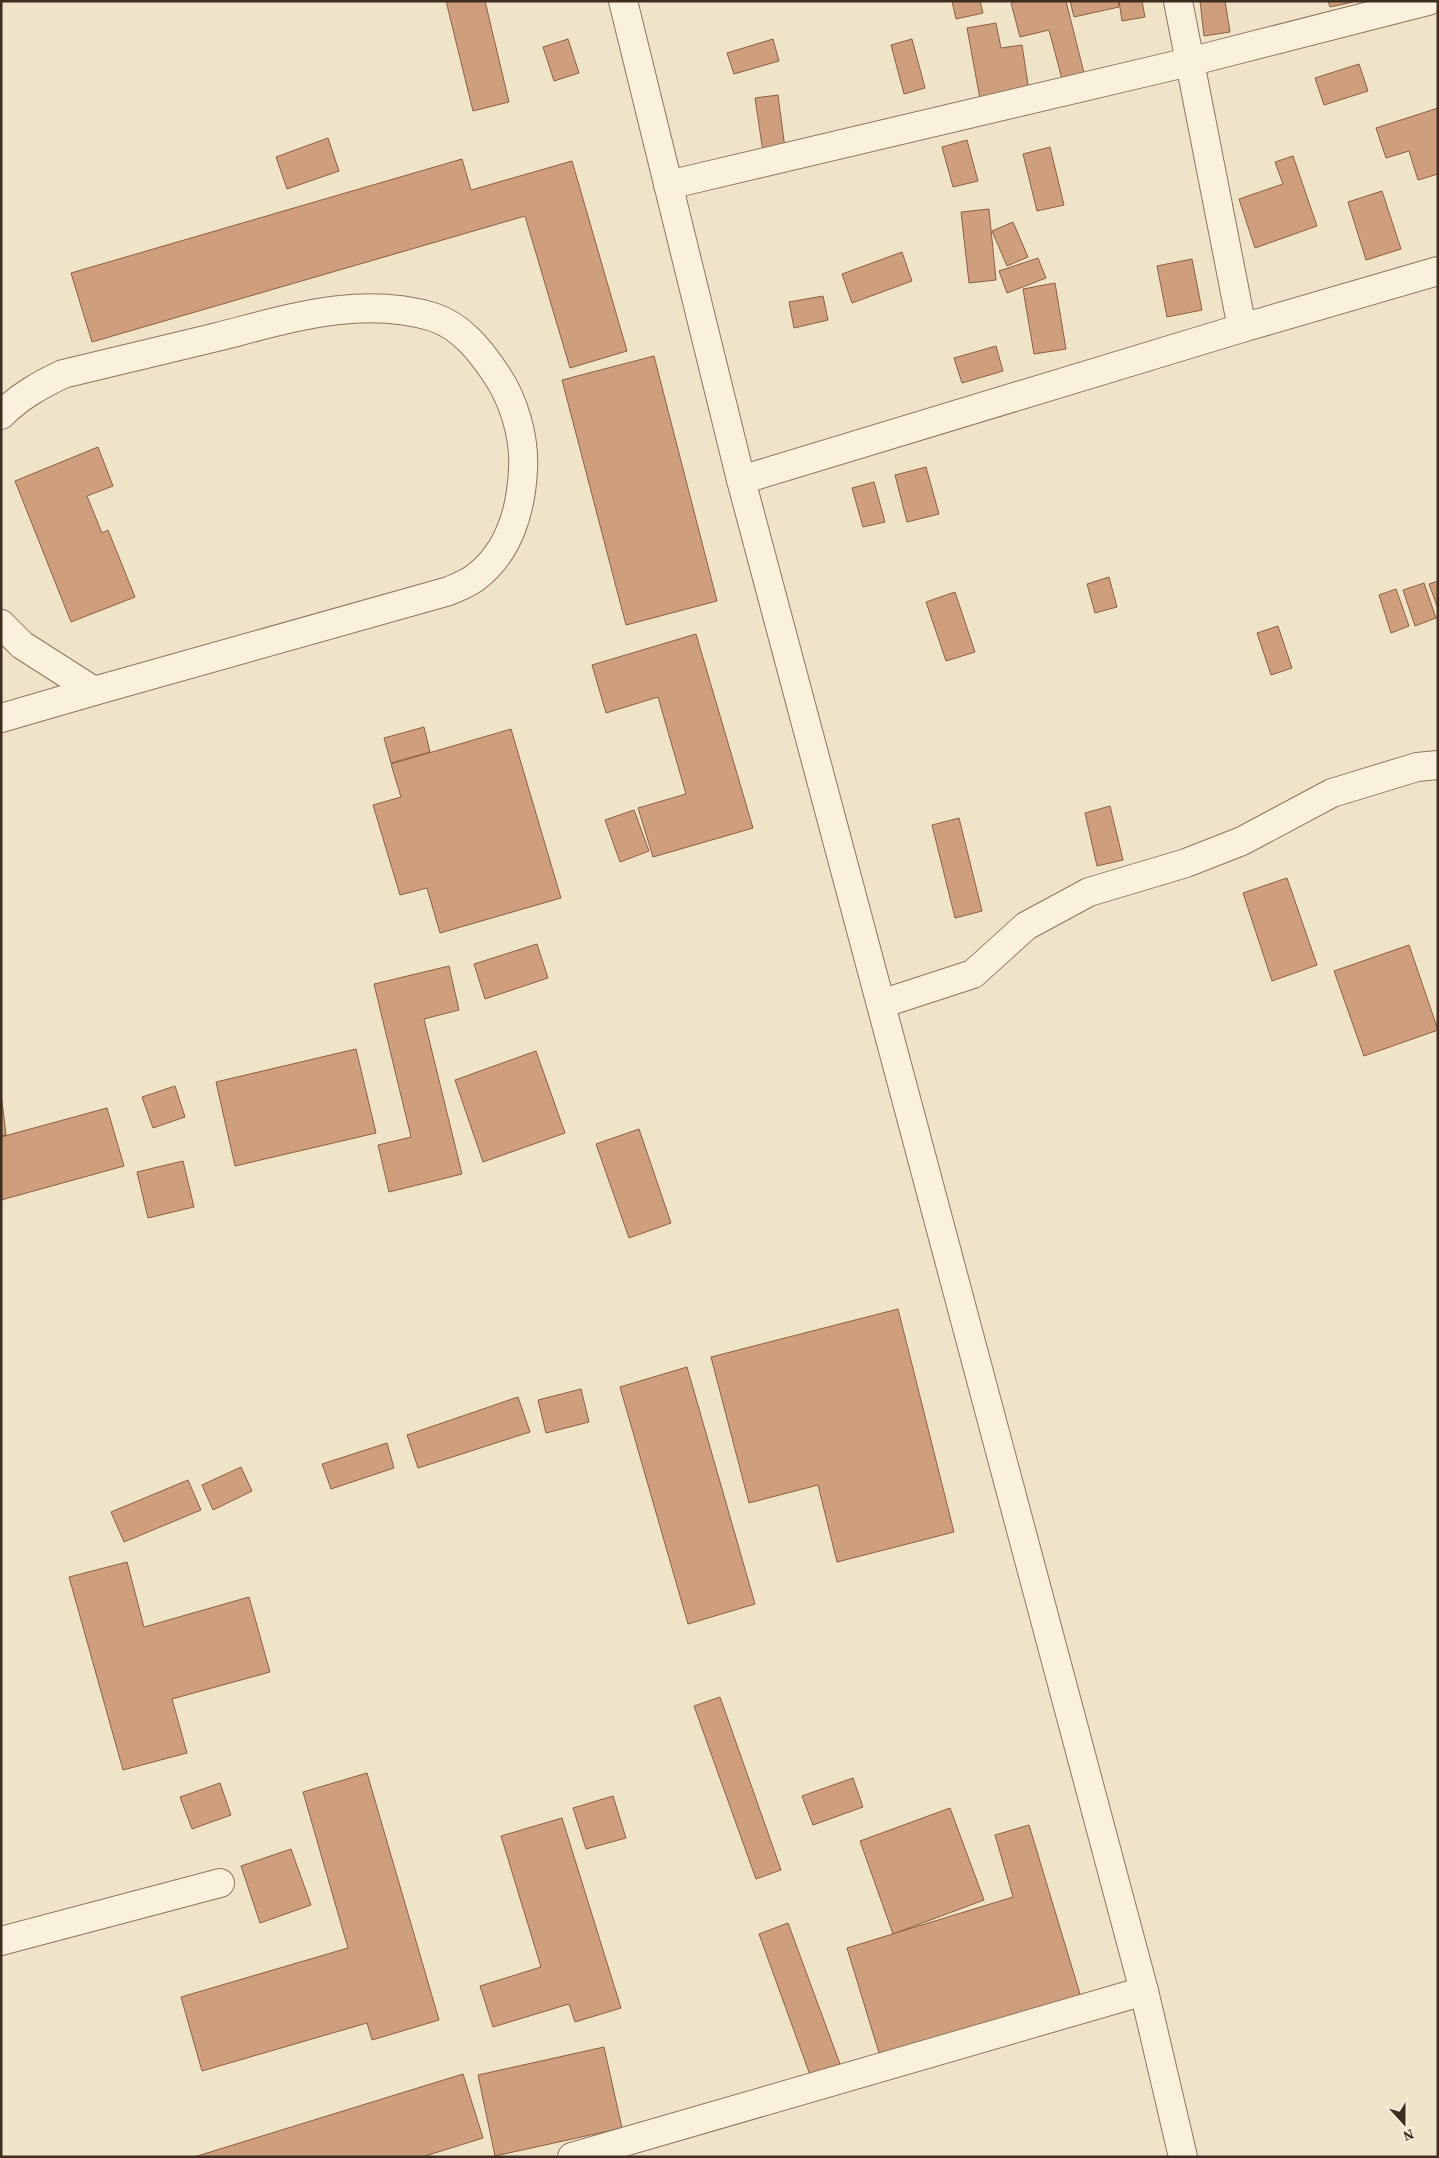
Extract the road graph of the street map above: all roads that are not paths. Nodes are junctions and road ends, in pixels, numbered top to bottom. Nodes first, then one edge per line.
1 (623, 1) edge
2 (1178, 1) edge
3 (1428, 1) edge
4 (1189, 62) junction
5 (668, 185) junction
6 (1438, 271) edge
7 (1242, 328) junction
8 (1, 415) edge
9 (741, 480) junction
10 (1, 624) edge
11 (94, 690) junction
12 (1, 718) edge
13 (1438, 765) edge
14 (881, 1004) junction
15 (220, 1883) dead end
16 (1, 1940) edge
17 (1144, 1991) junction
18 (572, 2157) edge
19 (1183, 2157) edge

1 - 5 street
2 - 4 street
3 - 4 street
4 - 5 street
4 - 7 street
5 - 9 street
6 - 7 street
7 - 9 street
8 - 11 street
9 - 14 street
10 - 11 street
11 - 12 street
13 - 14 street
14 - 17 street
15 - 16 street
17 - 18 street
17 - 19 street

